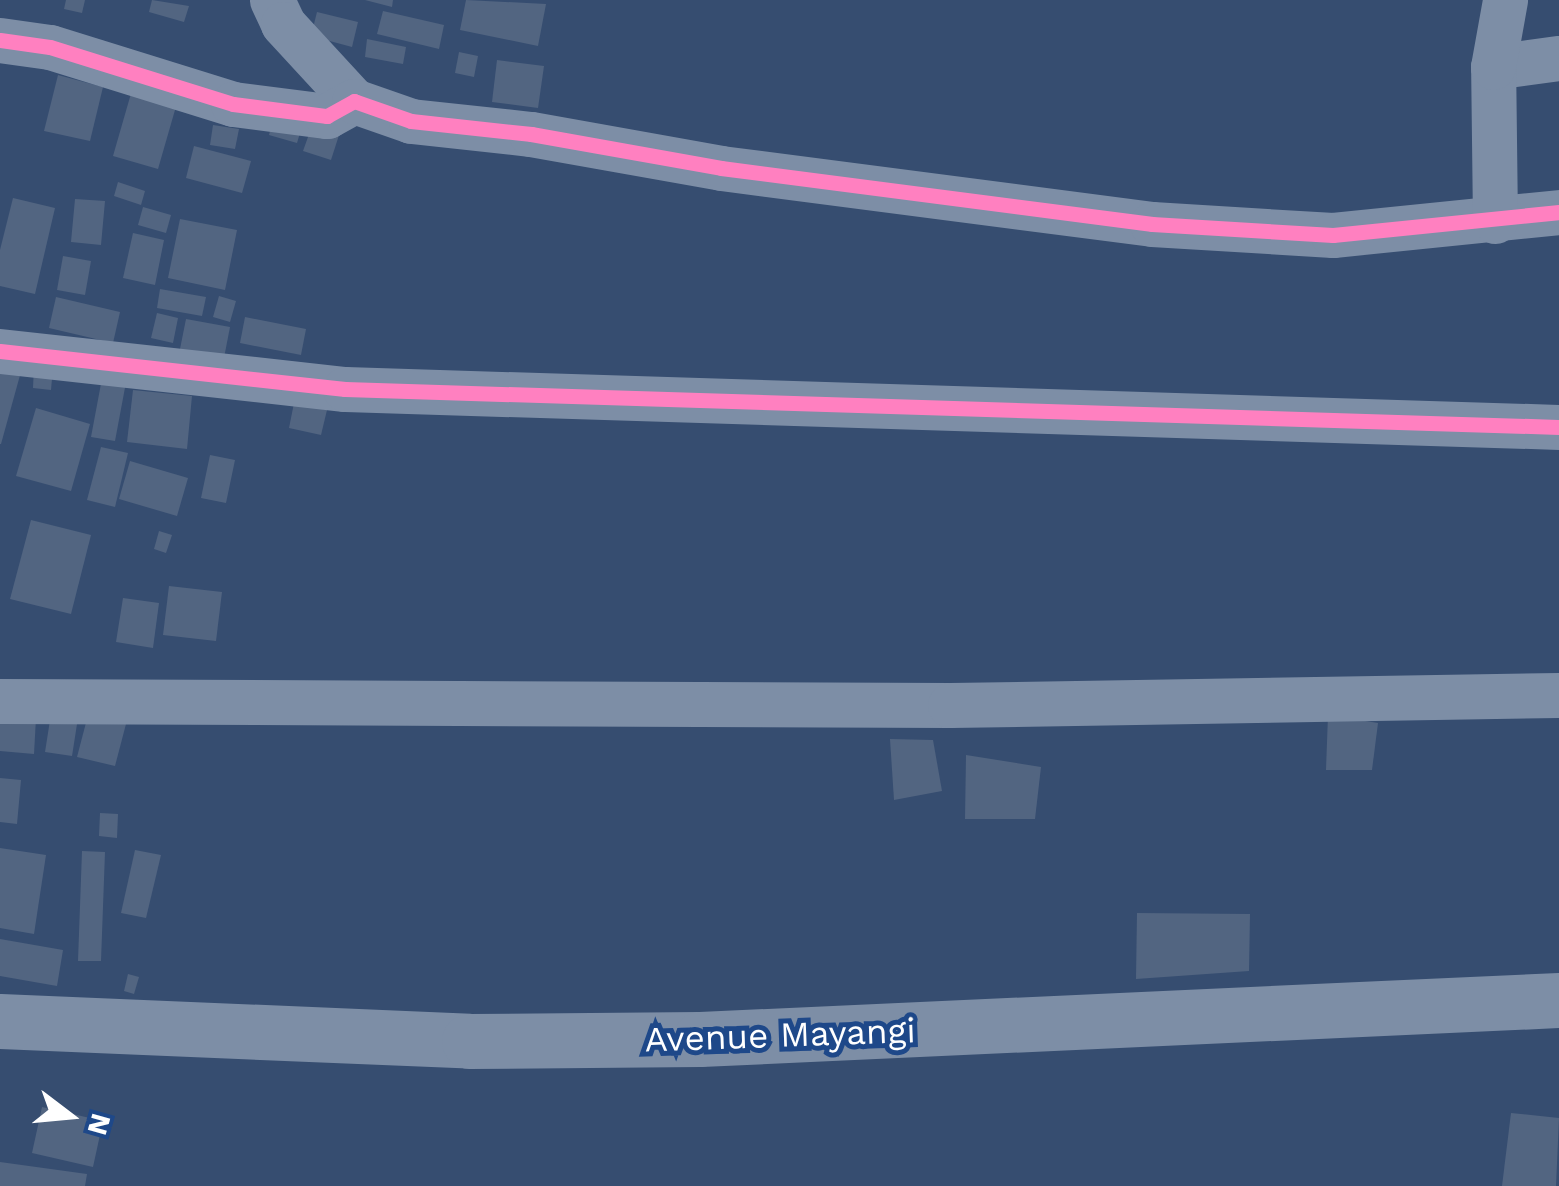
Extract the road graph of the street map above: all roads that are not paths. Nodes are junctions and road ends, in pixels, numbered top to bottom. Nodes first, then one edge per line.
1 (272, 0) edge
2 (1505, 0) edge
3 (0, 40) edge
4 (1559, 58) edge
5 (1493, 67) junction
6 (354, 102) junction
7 (1559, 212) edge
8 (1495, 222) junction
9 (0, 350) edge
10 (1559, 426) edge
11 (1559, 695) edge
12 (0, 702) edge
13 (1559, 1000) edge
14 (0, 1021) edge

1 - 6 street
2 - 5 street
3 - 6 street
4 - 5 street
5 - 8 street
6 - 8 street
7 - 8 street
9 - 10 street
11 - 12 street
13 - 14 street, Avenue Mayangi

